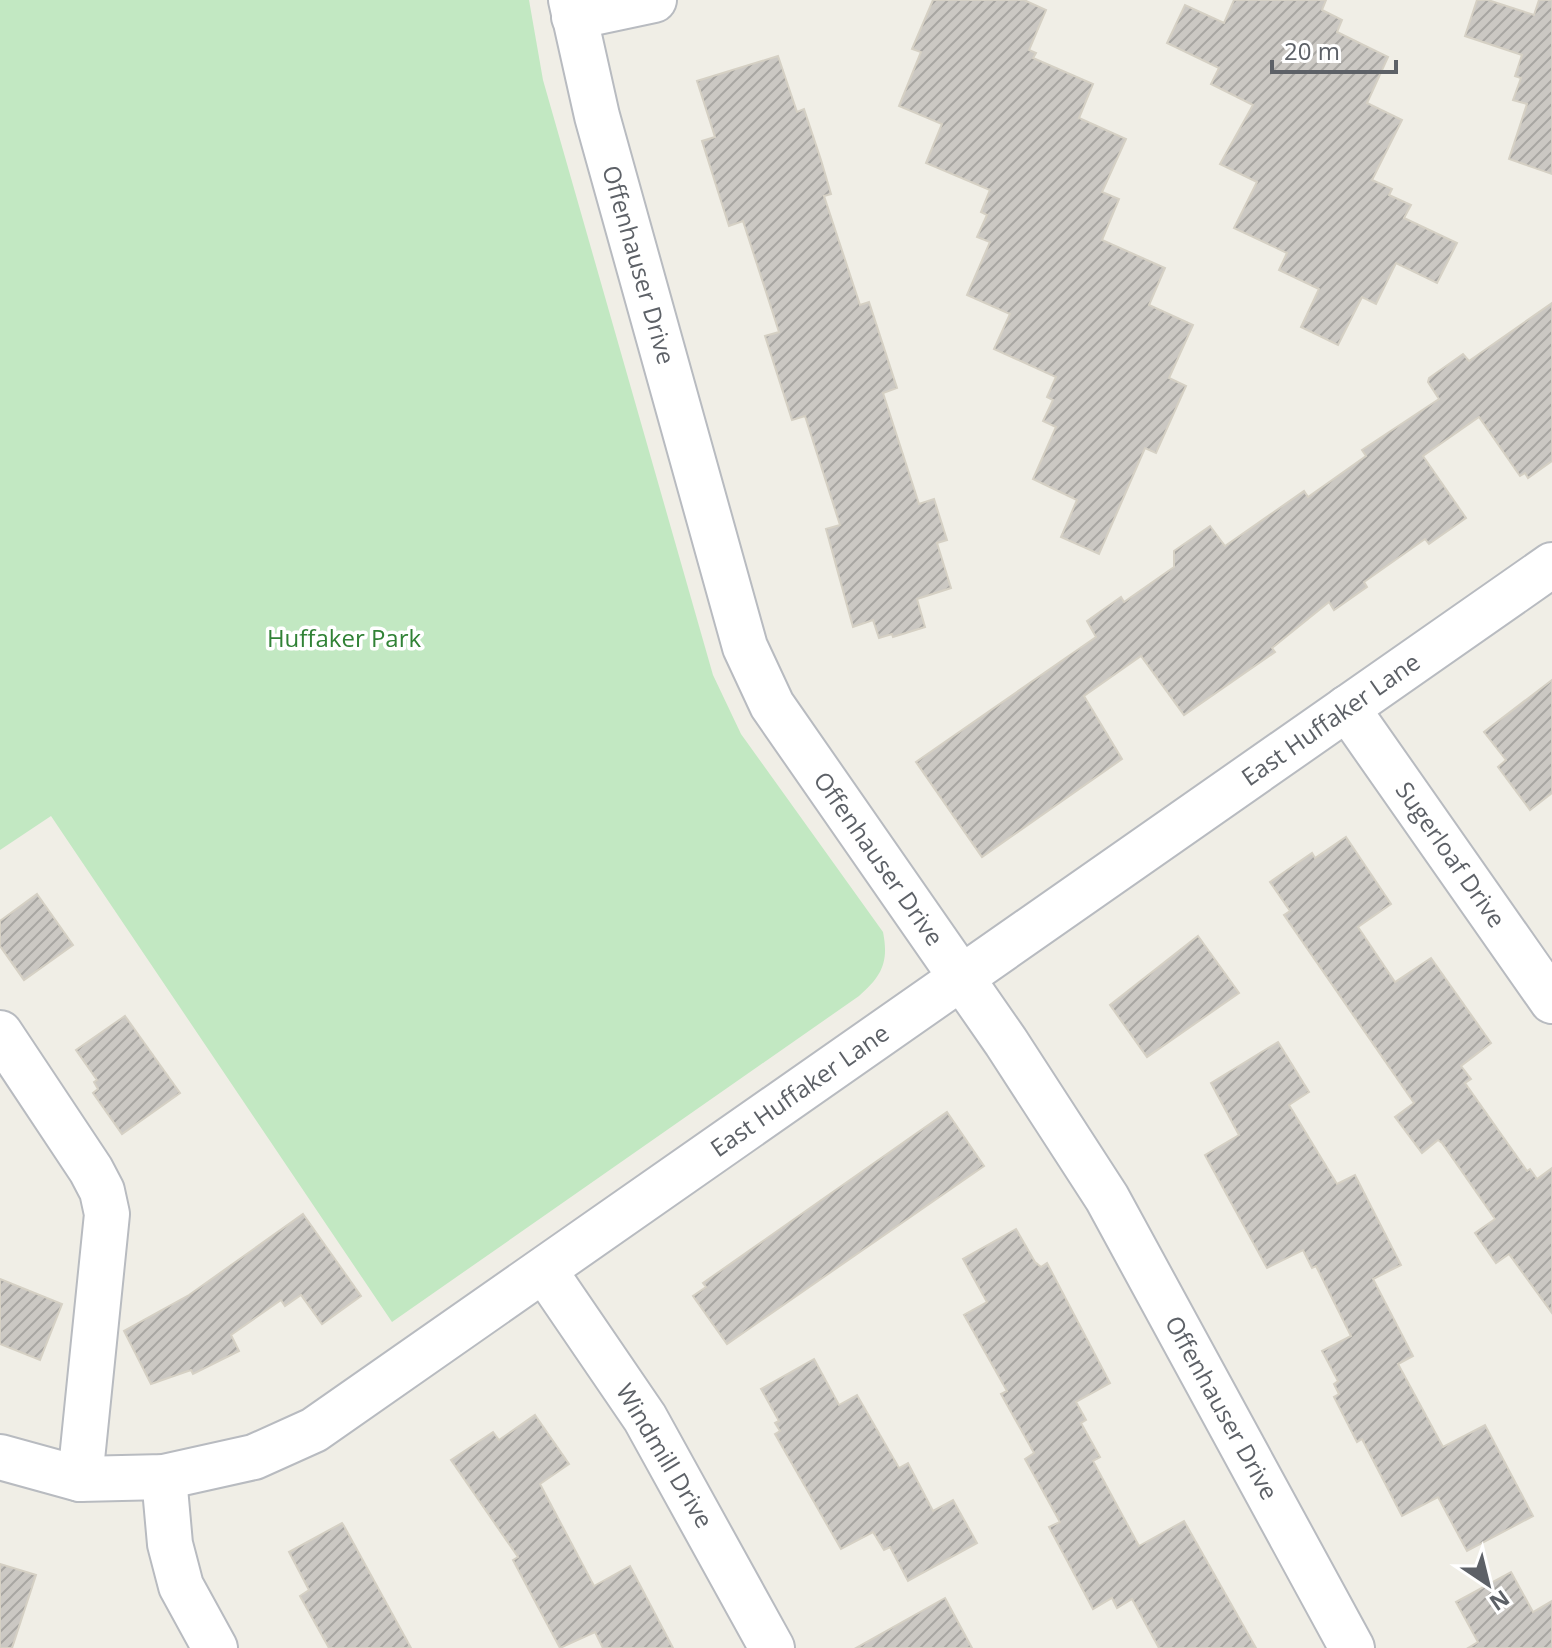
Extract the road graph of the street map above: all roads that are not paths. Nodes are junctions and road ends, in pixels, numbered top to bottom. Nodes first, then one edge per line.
1 (654, 0) edge
2 (572, 8) edge
3 (1552, 565) edge
4 (1347, 708) junction
5 (961, 978) junction
6 (1552, 1001) edge
7 (0, 1033) edge
8 (544, 1270) junction
9 (0, 1457) edge
10 (164, 1477) junction
11 (80, 1479) junction
12 (215, 1648) edge
13 (772, 1648) edge
14 (1352, 1648) edge

1 - 2 street
2 - 5 street, Offenhauser Drive
3 - 4 street, East Huffaker Lane
4 - 5 street, East Huffaker Lane
4 - 6 street, Sugerloaf Drive
5 - 8 street, East Huffaker Lane
5 - 14 street, Offenhauser Drive
7 - 11 street
8 - 10 street, East Huffaker Lane
8 - 13 street, Windmill Drive
9 - 11 street, East Huffaker Lane
10 - 11 street, East Huffaker Lane
10 - 12 street

